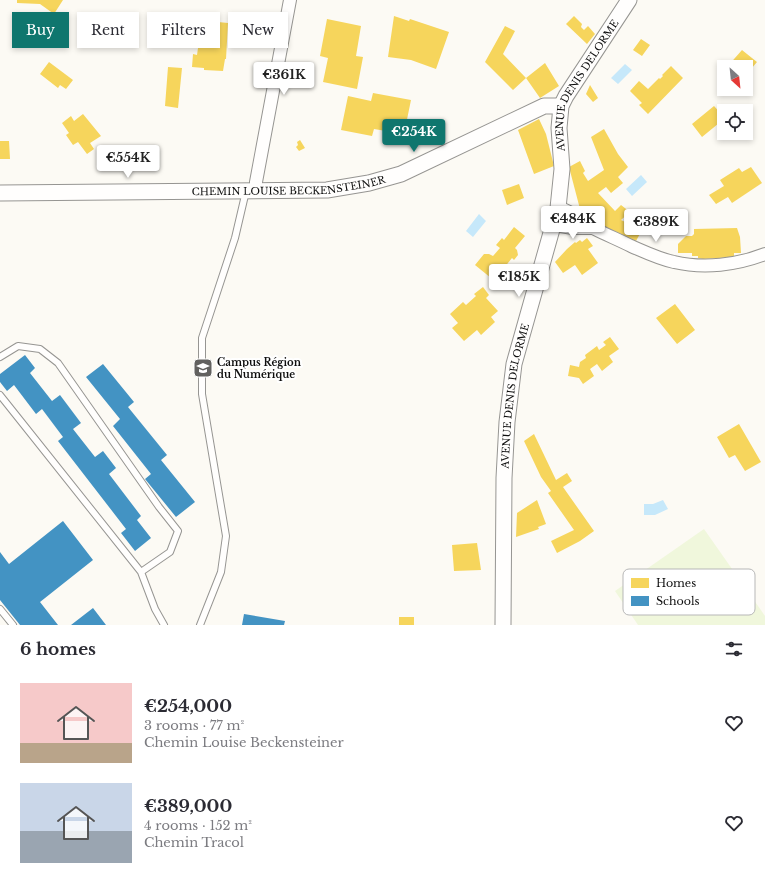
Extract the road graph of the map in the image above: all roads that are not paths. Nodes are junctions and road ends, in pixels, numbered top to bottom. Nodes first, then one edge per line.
1 (290, 0) edge
2 (629, 0) edge
3 (561, 106) junction
4 (251, 191) junction
5 (0, 193) edge
6 (558, 208) junction
7 (554, 225) junction
8 (594, 228) junction
9 (765, 254) edge
10 (0, 357) edge
11 (0, 395) edge
12 (141, 572) junction
13 (0, 608) edge
14 (13, 625) edge
15 (164, 625) edge
16 (200, 625) edge
17 (503, 625) edge

1 - 4 street
2 - 3 street, AVENUE DENIS DELORME
3 - 4 street, CHEMIN LOUISE BECKENSTEINER
3 - 6 street, AVENUE DENIS DELORME
4 - 5 street, CHEMIN LOUISE BECKENSTEINER
4 - 16 lane
6 - 7 street, AVENUE DENIS DELORME
6 - 8 street
7 - 8 street
7 - 17 street, AVENUE DENIS DELORME
8 - 9 street
10 - 12 lane
11 - 12 lane
12 - 15 lane
13 - 14 lane

